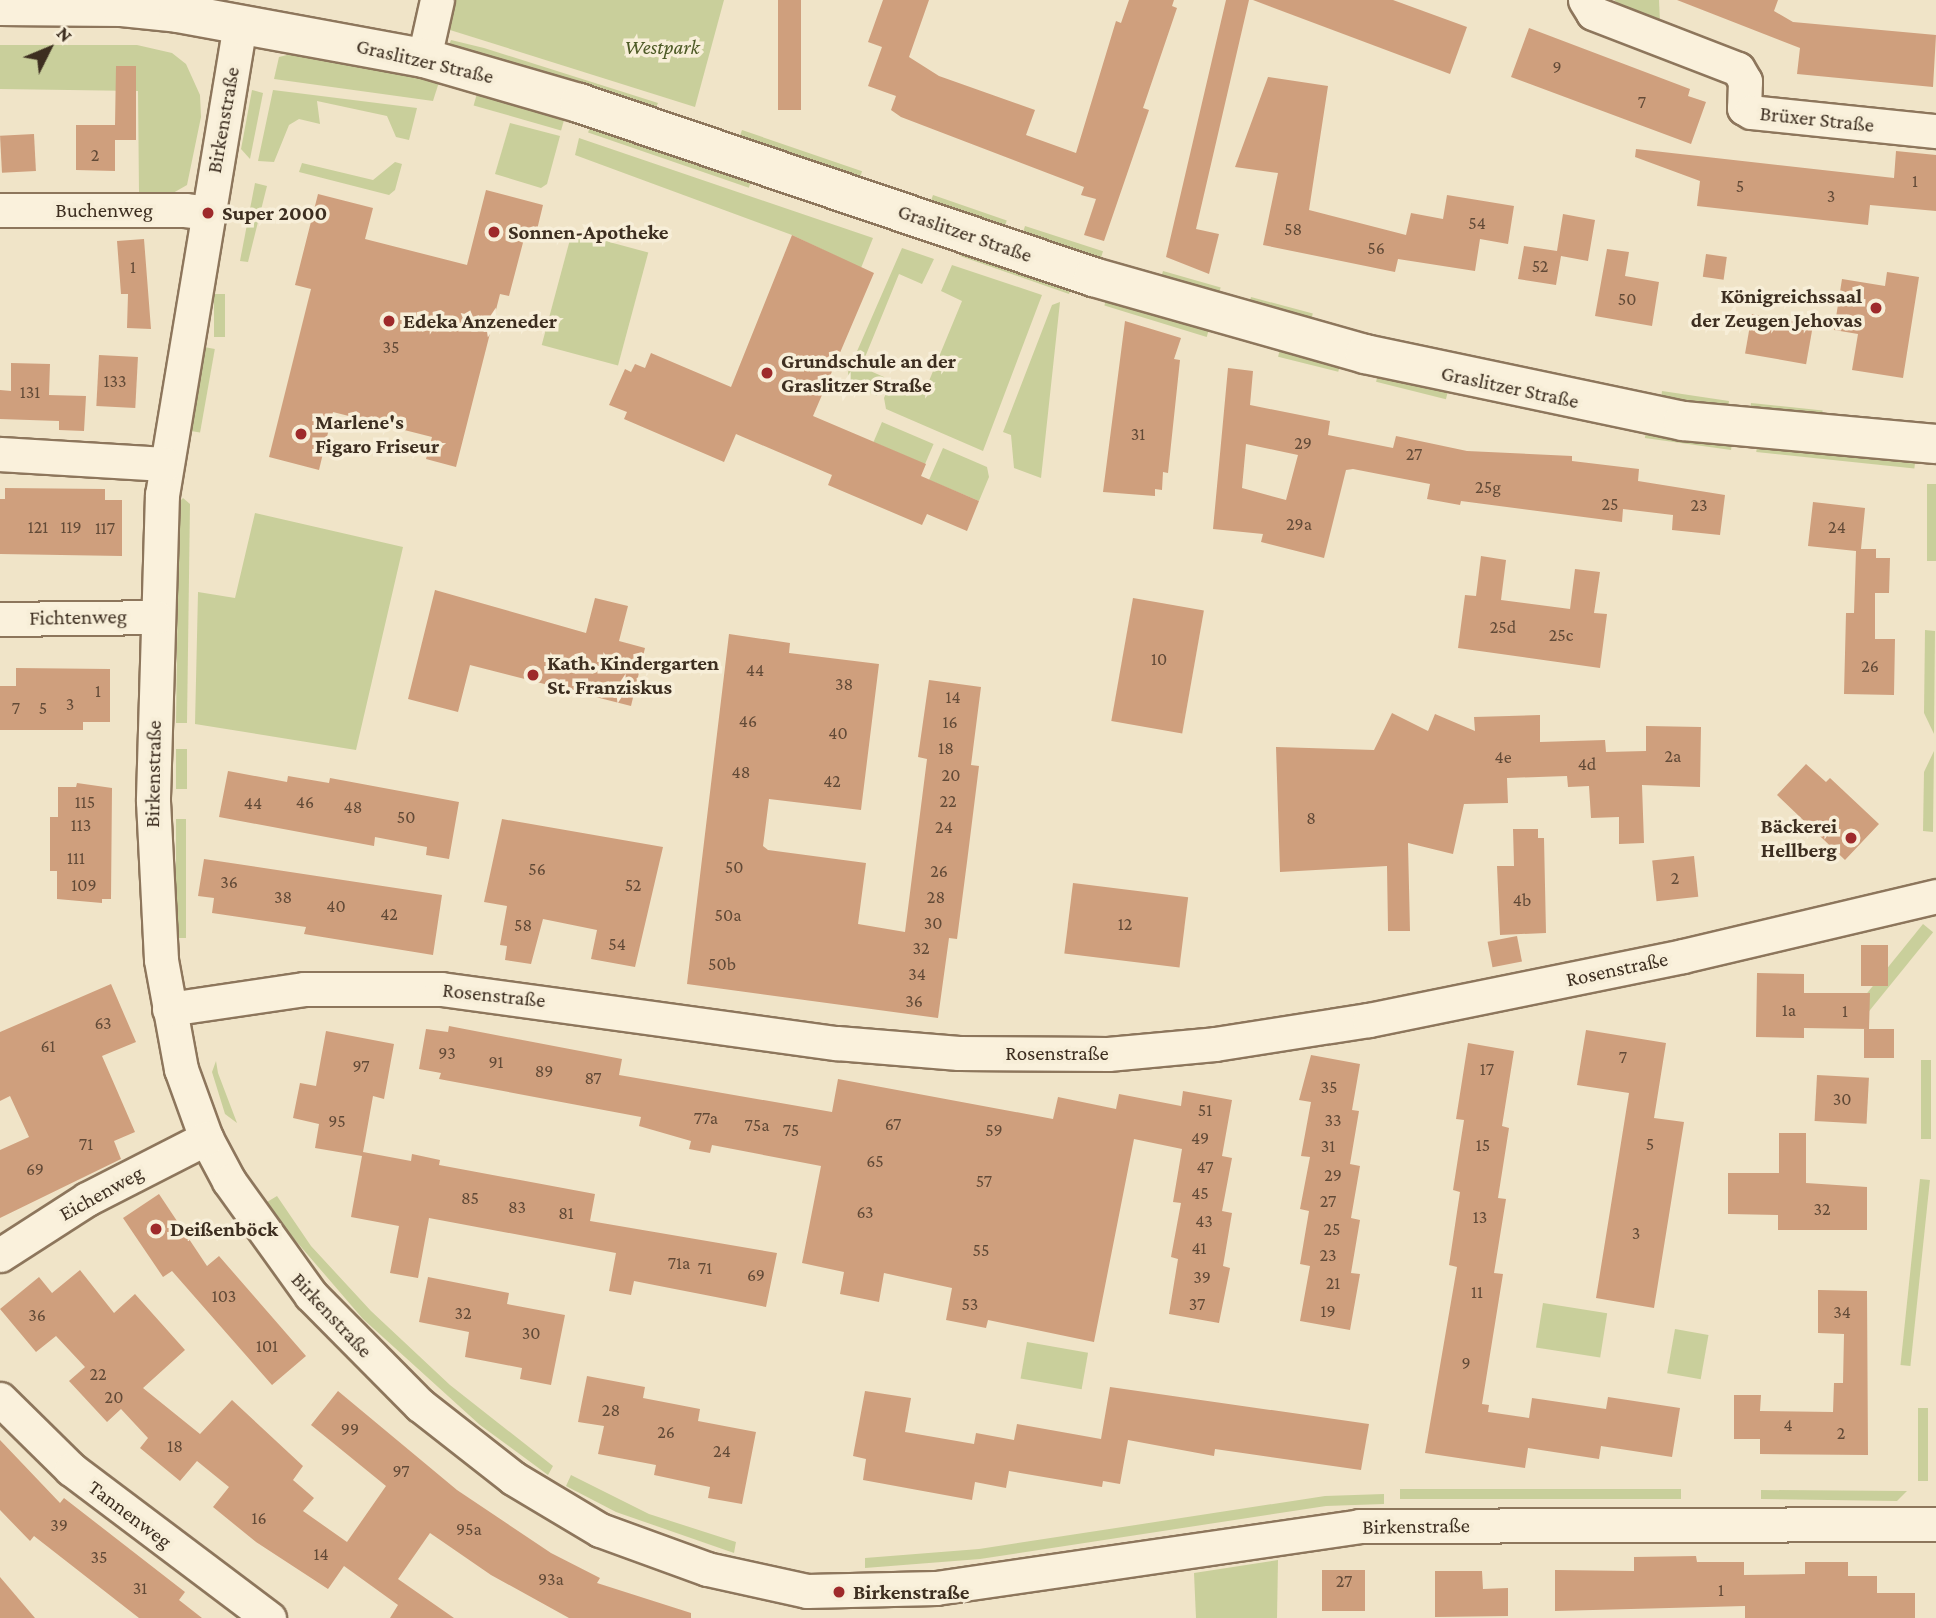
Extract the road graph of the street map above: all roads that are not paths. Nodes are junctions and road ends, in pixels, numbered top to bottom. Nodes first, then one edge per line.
1 (437, 0) edge
2 (1585, 0) edge
3 (0, 6) edge
4 (240, 24) junction
5 (424, 58) junction
6 (1936, 131) edge
7 (0, 210) edge
8 (208, 214) junction
9 (1936, 444) edge
10 (0, 454) edge
11 (165, 464) junction
12 (156, 617) junction
13 (0, 619) edge
14 (1936, 897) edge
15 (169, 1010) junction
16 (206, 1138) junction
17 (0, 1255) edge
18 (0, 1399) edge
19 (1936, 1524) edge
20 (806, 1604) edge
21 (249, 1612) edge

1 - 5 street
2 - 6 street, Brüxer Straße
3 - 4 street, Graslitzer Straße
4 - 5 street, Graslitzer Straße
4 - 8 street, Birkenstraße
5 - 9 street, Graslitzer Straße
7 - 8 street, Buchenweg
8 - 11 street, Birkenstraße
10 - 11 street
11 - 12 street, Birkenstraße
12 - 13 street, Fichtenweg
12 - 15 street, Birkenstraße
14 - 15 street, Rosenstraße
15 - 16 street, Birkenstraße
16 - 17 street, Eichenweg
16 - 20 street, Birkenstraße
18 - 21 street, Tannenweg
19 - 20 street, Birkenstraße

